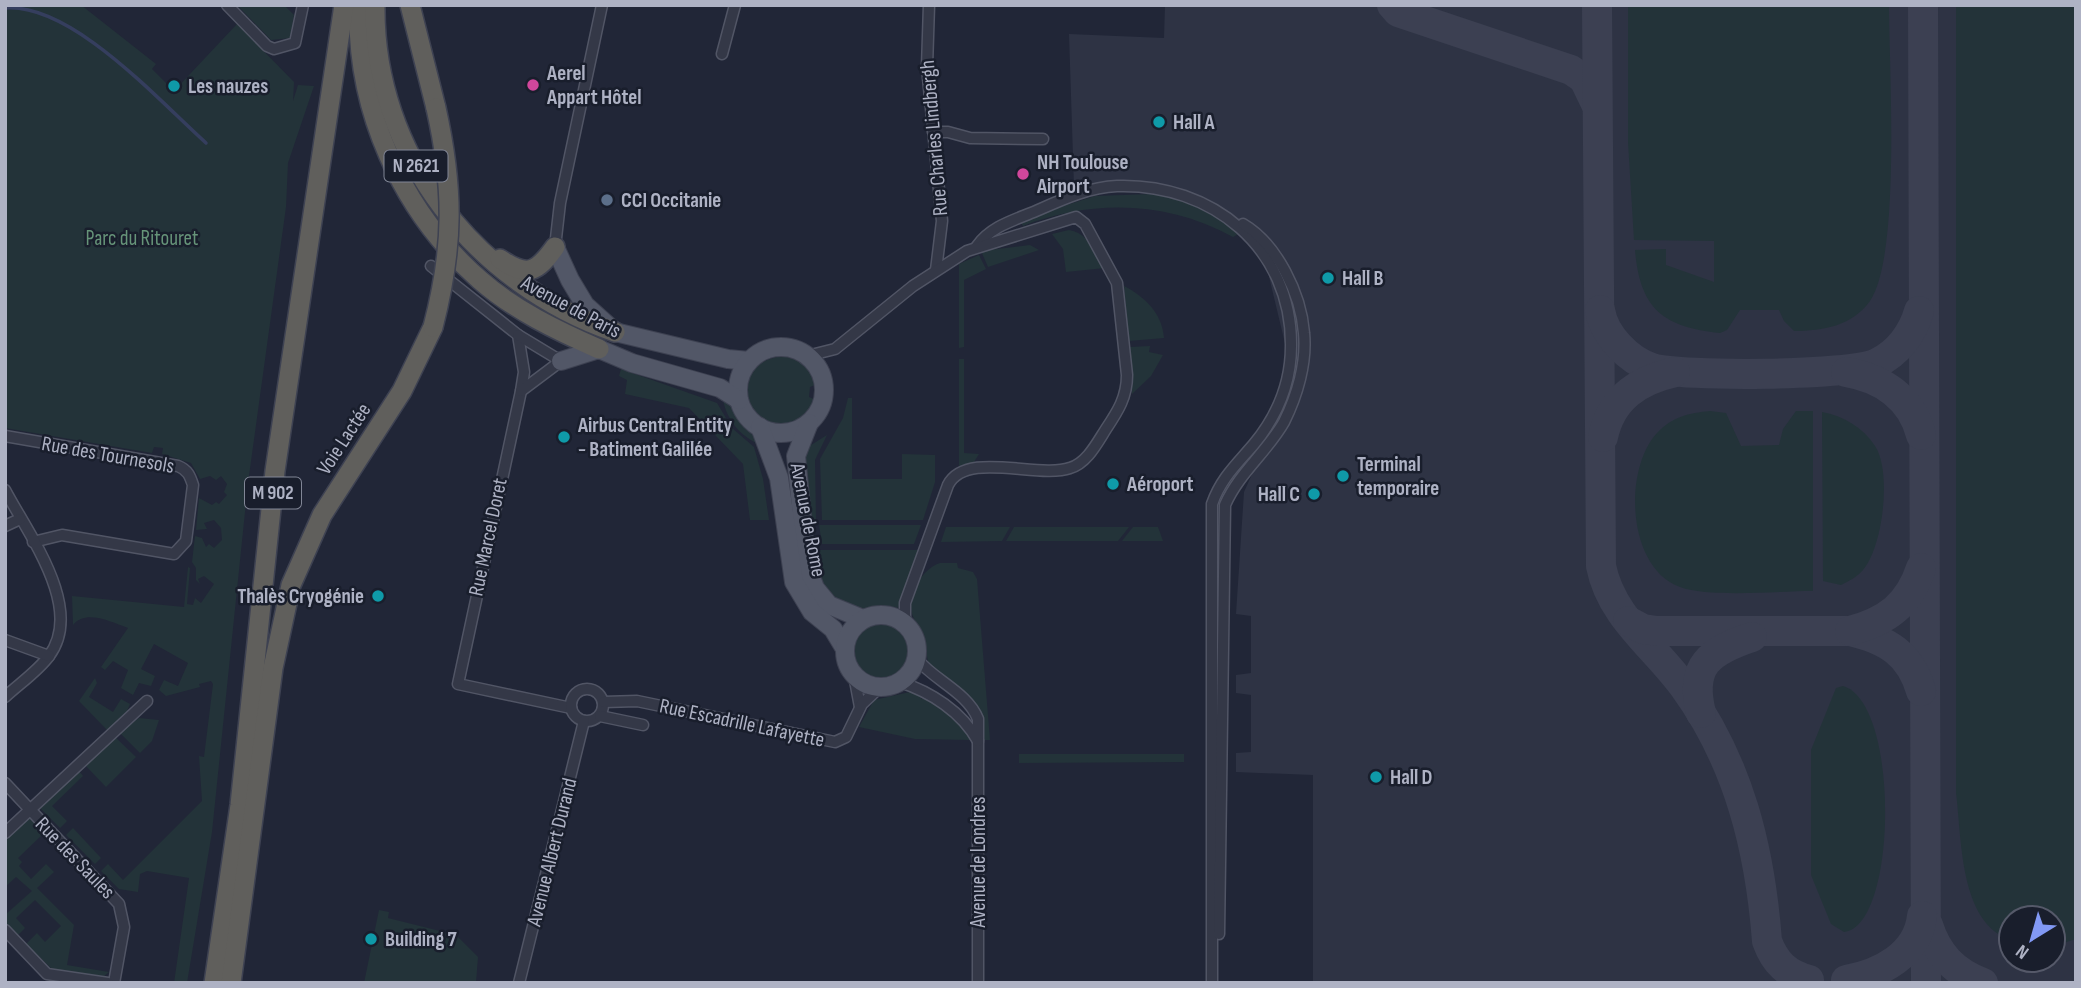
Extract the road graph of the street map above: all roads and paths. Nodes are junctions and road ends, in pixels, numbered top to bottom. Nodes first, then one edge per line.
1 (227, 5) edge
2 (303, 5) edge
3 (344, 5) edge
4 (359, 5) edge
5 (374, 5) edge
6 (410, 5) edge
7 (602, 5) edge
8 (735, 5) edge
9 (929, 5) edge
10 (722, 54) dead end
11 (933, 132) junction
12 (1043, 139) dead end
13 (1223, 213) junction
14 (458, 228) junction
15 (977, 246) junction
16 (555, 247) junction
17 (431, 266) dead end
18 (936, 270) junction
19 (615, 332) junction
20 (518, 335) junction
21 (599, 349) junction
22 (807, 356) junction
23 (561, 361) junction
24 (749, 361) junction
25 (521, 391) junction
26 (739, 400) junction
27 (809, 423) junction
28 (760, 427) junction
29 (5, 436) edge
30 (5, 491) edge
31 (20, 519) junction
32 (5, 526) edge
33 (33, 542) junction
34 (863, 620) junction
35 (905, 624) junction
36 (5, 640) edge
37 (845, 649) junction
38 (49, 656) junction
39 (917, 659) junction
40 (853, 675) junction
41 (900, 682) junction
42 (880, 687) junction
43 (5, 697) edge
44 (147, 701) dead end
45 (604, 702) junction
46 (860, 707) junction
47 (571, 708) junction
48 (600, 716) junction
49 (584, 721) junction
50 (643, 724) dead end
51 (978, 741) junction
52 (5, 783) edge
53 (30, 809) junction
54 (5, 833) edge
55 (5, 930) edge
56 (111, 983) edge
57 (214, 983) edge
58 (231, 983) edge
59 (519, 983) edge
60 (978, 983) edge
61 (1212, 983) edge
62 (1219, 983) edge

1 - 2 street
3 - 57 highway, M 902
4 - 21 highway, Avenue de Paris / N 2621
5 - 14 highway, Avenue de Paris / N 2621
6 - 58 highway, Voie Lactée / M 902, bridge
7 - 16 street
8 - 10 street
9 - 11 street, Rue Charles Lindbergh
11 - 12 street
11 - 18 street, Rue Charles Lindbergh
13 - 15 street
13 - 61 street
13 - 62 street
14 - 16 highway
14 - 19 highway, Avenue de Paris / N 2621
15 - 18 street
15 - 35 street
16 - 19 main road
17 - 20 street
18 - 22 street
19 - 24 main road, Avenue de Paris / N 2621
20 - 23 street
20 - 25 street, Rue Marcel Doret
21 - 23 main road
21 - 26 main road, Avenue de Paris / N 2621
22 - 24 main road
22 - 27 main road
23 - 25 street
24 - 26 main road
25 - 47 street, Rue Marcel Doret
26 - 28 main road
27 - 28 main road
27 - 34 main road, Avenue de Rome
28 - 37 main road, Avenue de Rome
29 - 33 street, Rue des Tournesols
30 - 31 street
31 - 32 street
31 - 33 street
33 - 38 street
34 - 35 main road
34 - 37 main road
35 - 39 main road
36 - 38 street
37 - 40 main road
38 - 43 street
39 - 41 main road
39 - 51 street, Avenue de Londres
40 - 42 main road
40 - 46 street
41 - 42 main road
41 - 51 street
42 - 46 street, Rue Escadrille Lafayette
44 - 53 street
45 - 46 street, Rue Escadrille Lafayette
45 - 47 street
45 - 48 street
47 - 49 street
48 - 49 street
48 - 50 street
49 - 59 street, Avenue Albert Durand
51 - 60 street, Avenue de Londres
52 - 53 street, Rue des Saules
53 - 54 street
53 - 56 street, Rue des Saules
55 - 56 street

